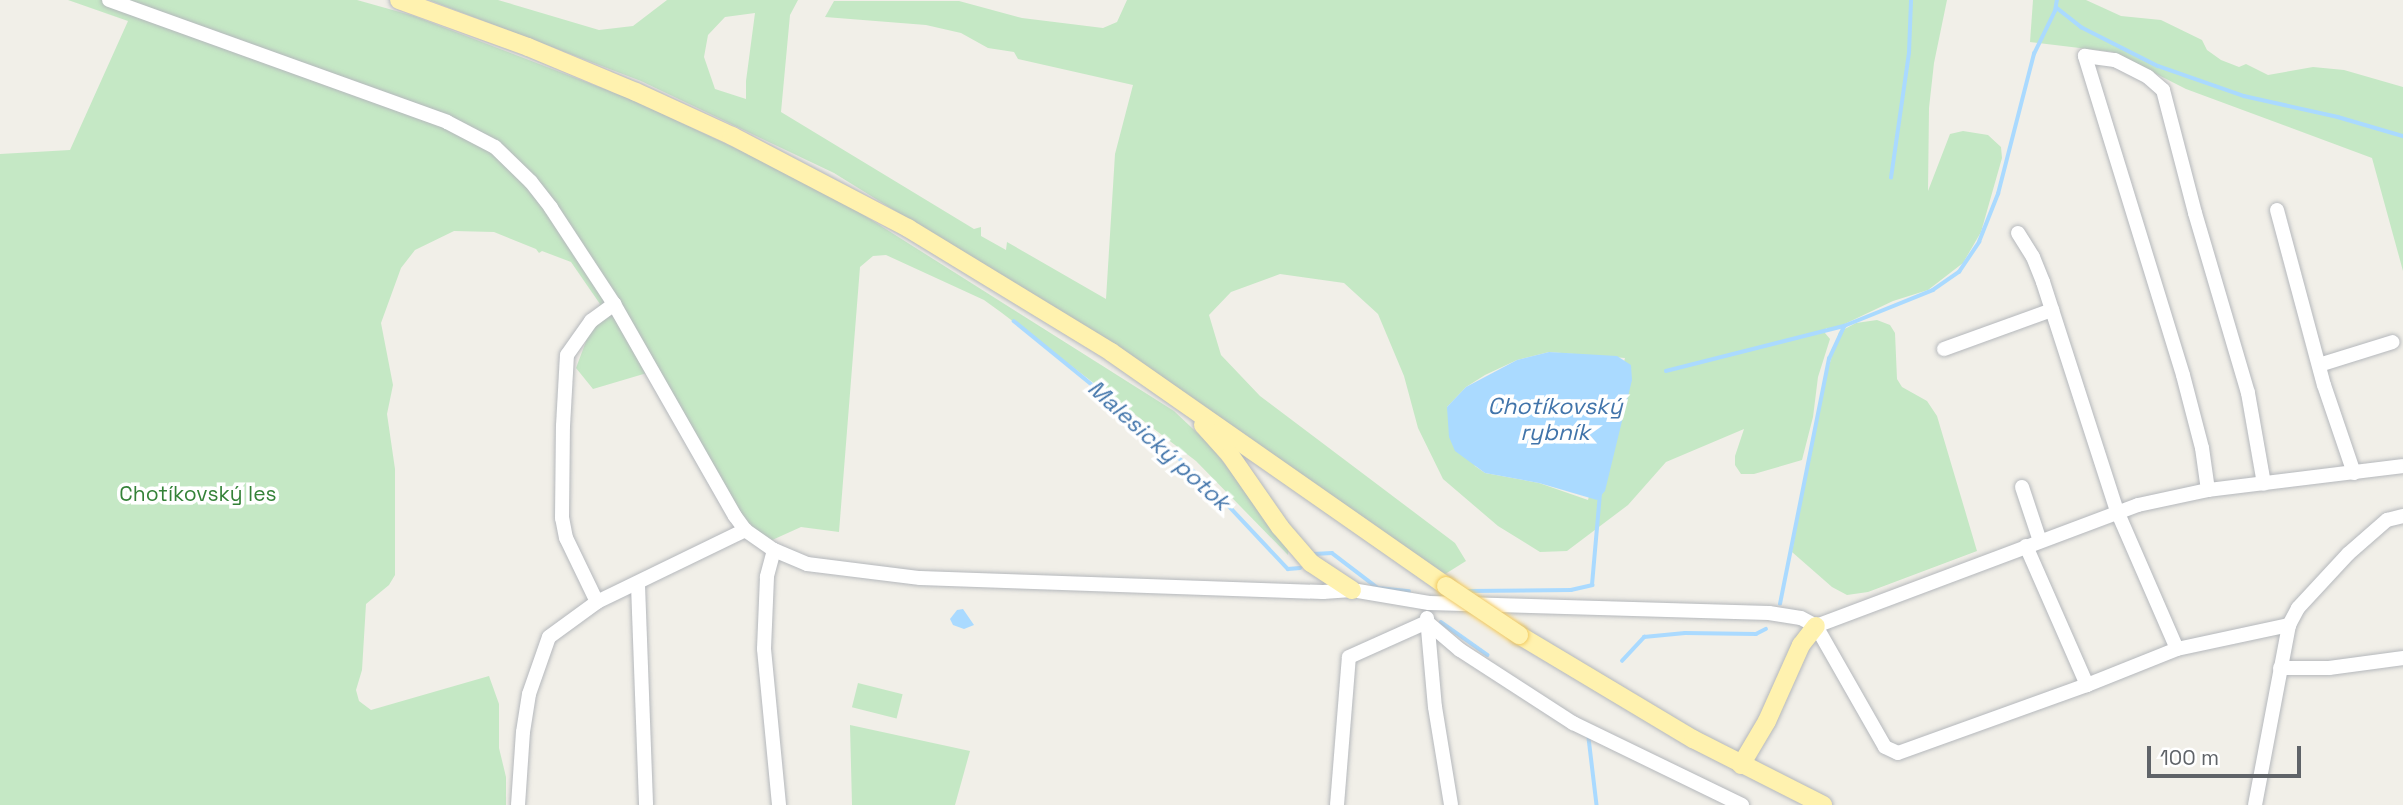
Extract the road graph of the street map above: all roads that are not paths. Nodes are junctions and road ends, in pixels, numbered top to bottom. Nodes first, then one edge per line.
1 (109, 0) edge
2 (399, 0) edge
3 (2277, 210) dead end
4 (2018, 233) dead end
5 (614, 304) junction
6 (2052, 310) junction
7 (2393, 342) dead end
8 (1944, 349) dead end
9 (2319, 365) junction
10 (1170, 393) junction
11 (2403, 466) edge
12 (2354, 473) junction
13 (2264, 484) junction
14 (2022, 487) dead end
15 (2208, 490) junction
16 (2117, 511) junction
17 (2401, 514) edge
18 (746, 530) junction
19 (2040, 541) junction
20 (2026, 546) junction
21 (774, 550) junction
22 (638, 584) junction
23 (1352, 590) junction
24 (597, 602) junction
25 (1429, 603) junction
26 (1427, 622) junction
27 (2289, 625) junction
28 (1816, 626) junction
29 (2177, 649) junction
30 (2403, 659) edge
31 (2280, 668) junction
32 (2087, 685) junction
33 (1741, 765) junction
34 (518, 805) edge
35 (646, 805) edge
36 (779, 805) edge
37 (1337, 805) edge
38 (1451, 805) edge
39 (1742, 805) edge
40 (1823, 805) edge
41 (2255, 805) edge

1 - 5 street
2 - 10 main road
3 - 9 street
4 - 6 street
5 - 18 street
5 - 24 street
6 - 8 street
6 - 16 street
7 - 9 street
9 - 12 street
10 - 23 main road
10 - 33 main road, bridge
11 - 12 street
12 - 13 street
13 - 15 street
13 - 15 street
14 - 19 street
15 - 16 street
16 - 19 street
16 - 29 street
17 - 27 street
18 - 21 street
18 - 22 street
19 - 20 street
20 - 28 street
20 - 32 street
21 - 23 street
21 - 36 street
22 - 24 street
22 - 35 street
23 - 25 street
24 - 34 street
25 - 26 street
25 - 28 street
26 - 37 street
26 - 38 street
26 - 39 street
27 - 29 street
27 - 31 street
28 - 32 street
28 - 33 main road
29 - 32 street
30 - 31 street
31 - 41 street
33 - 40 main road

